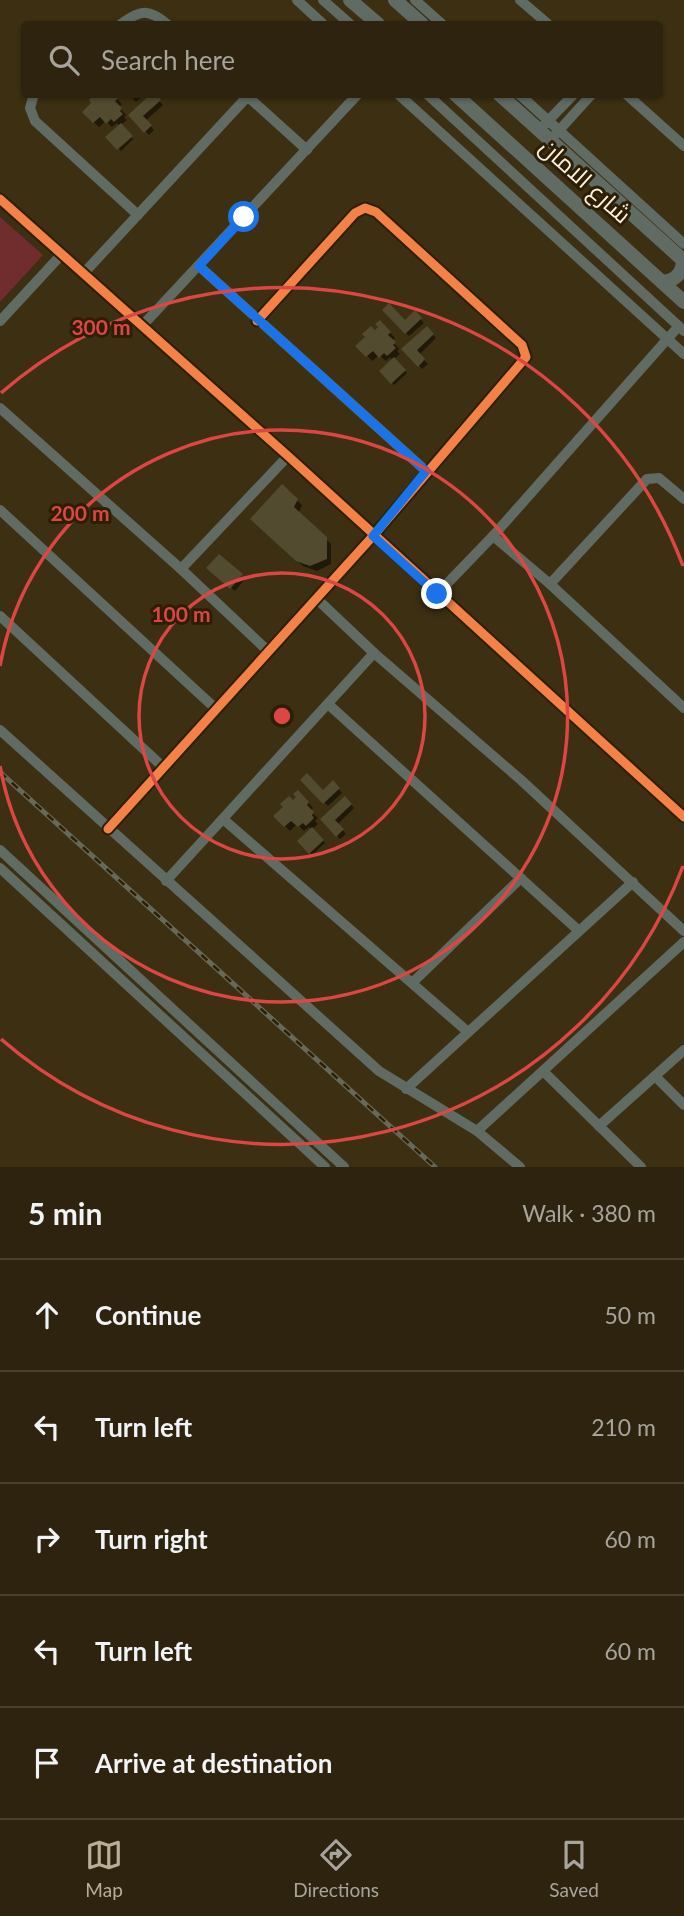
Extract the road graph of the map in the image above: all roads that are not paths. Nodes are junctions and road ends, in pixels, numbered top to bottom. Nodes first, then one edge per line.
1 (297, 0) edge
2 (323, 0) edge
3 (351, 0) edge
4 (395, 0) edge
5 (415, 0) edge
6 (520, 0) edge
7 (125, 21) edge
8 (163, 21) edge
9 (320, 21) edge
10 (347, 21) edge
11 (374, 21) edge
12 (419, 21) edge
13 (439, 21) edge
14 (544, 21) edge
15 (33, 98) edge
16 (244, 98) edge
17 (248, 98) edge
18 (354, 98) edge
19 (402, 98) edge
20 (431, 98) edge
21 (459, 98) edge
22 (504, 98) edge
23 (522, 98) edge
24 (571, 98) edge
25 (587, 98) edge
26 (630, 98) edge
27 (549, 131) junction
28 (684, 146) edge
29 (307, 150) junction
30 (0, 199) edge
31 (138, 215) junction
32 (684, 244) edge
33 (61, 255) junction
34 (683, 261) edge
35 (199, 266) junction
36 (83, 274) junction
37 (662, 282) junction
38 (684, 302) edge
39 (0, 321) edge
40 (257, 321) junction
41 (142, 327) junction
42 (681, 329) edge
43 (667, 340) junction
44 (684, 354) edge
45 (0, 408) edge
46 (288, 456) junction
47 (426, 471) junction
48 (684, 499) edge
49 (0, 510) edge
50 (373, 536) junction
51 (493, 536) junction
52 (181, 569) junction
53 (550, 584) junction
54 (437, 594) junction
55 (317, 599) junction
56 (0, 616) edge
57 (268, 652) junction
58 (374, 653) junction
59 (328, 704) junction
60 (684, 708) edge
61 (216, 709) junction
62 (0, 730) edge
63 (163, 767) junction
64 (684, 817) edge
65 (223, 819) junction
66 (108, 829) junction
67 (0, 850) edge
68 (0, 868) edge
69 (521, 878) junction
70 (166, 881) junction
71 (633, 882) junction
72 (579, 931) junction
73 (684, 931) edge
74 (684, 942) edge
75 (412, 983) junction
76 (468, 1032) junction
77 (684, 1049) edge
78 (543, 1071) junction
79 (655, 1076) junction
80 (406, 1088) junction
81 (684, 1104) edge
82 (599, 1126) junction
83 (477, 1131) junction
84 (325, 1167) edge
85 (344, 1167) edge
86 (520, 1167) edge
87 (641, 1167) edge

1 - 9 street
2 - 10 street
3 - 11 street
4 - 12 street
5 - 13 street
6 - 14 street
7 - 8 street
15 - 31 street
16 - 31 street
17 - 29 street
18 - 29 street
19 - 43 street
20 - 42 street
21 - 37 street, شارع الامان
22 - 27 street, شارع الامان
23 - 27 street
24 - 27 street
25 - 27 street
26 - 28 street
27 - 32 street
27 - 34 street, شارع الامان
29 - 35 street
30 - 33 street
31 - 36 street
33 - 36 street
33 - 39 street
34 - 37 street
35 - 40 street
35 - 41 street
36 - 41 street
37 - 38 street, شارع الامان
40 - 47 street
40 - 47 street
41 - 46 street
42 - 43 street
43 - 44 street
43 - 51 street
45 - 52 street
46 - 50 street
46 - 52 street
47 - 50 street
48 - 53 street
49 - 61 street
50 - 54 street
50 - 55 street
51 - 53 street
51 - 54 street
52 - 57 street
53 - 60 street
54 - 64 street
55 - 57 street
55 - 58 street
56 - 63 street
57 - 61 street
58 - 59 street
58 - 71 street
59 - 65 street
59 - 69 street
61 - 63 street
62 - 66 street
63 - 66 street
65 - 70 street
65 - 75 street
66 - 70 street
67 - 85 street
68 - 84 street
69 - 72 street
69 - 75 street
70 - 80 street
71 - 72 street
71 - 73 street
72 - 76 street
74 - 78 street
75 - 76 street
76 - 80 street
77 - 79 street
78 - 82 street
78 - 83 street
79 - 81 street
79 - 82 street
80 - 83 street
82 - 87 street
83 - 86 street

